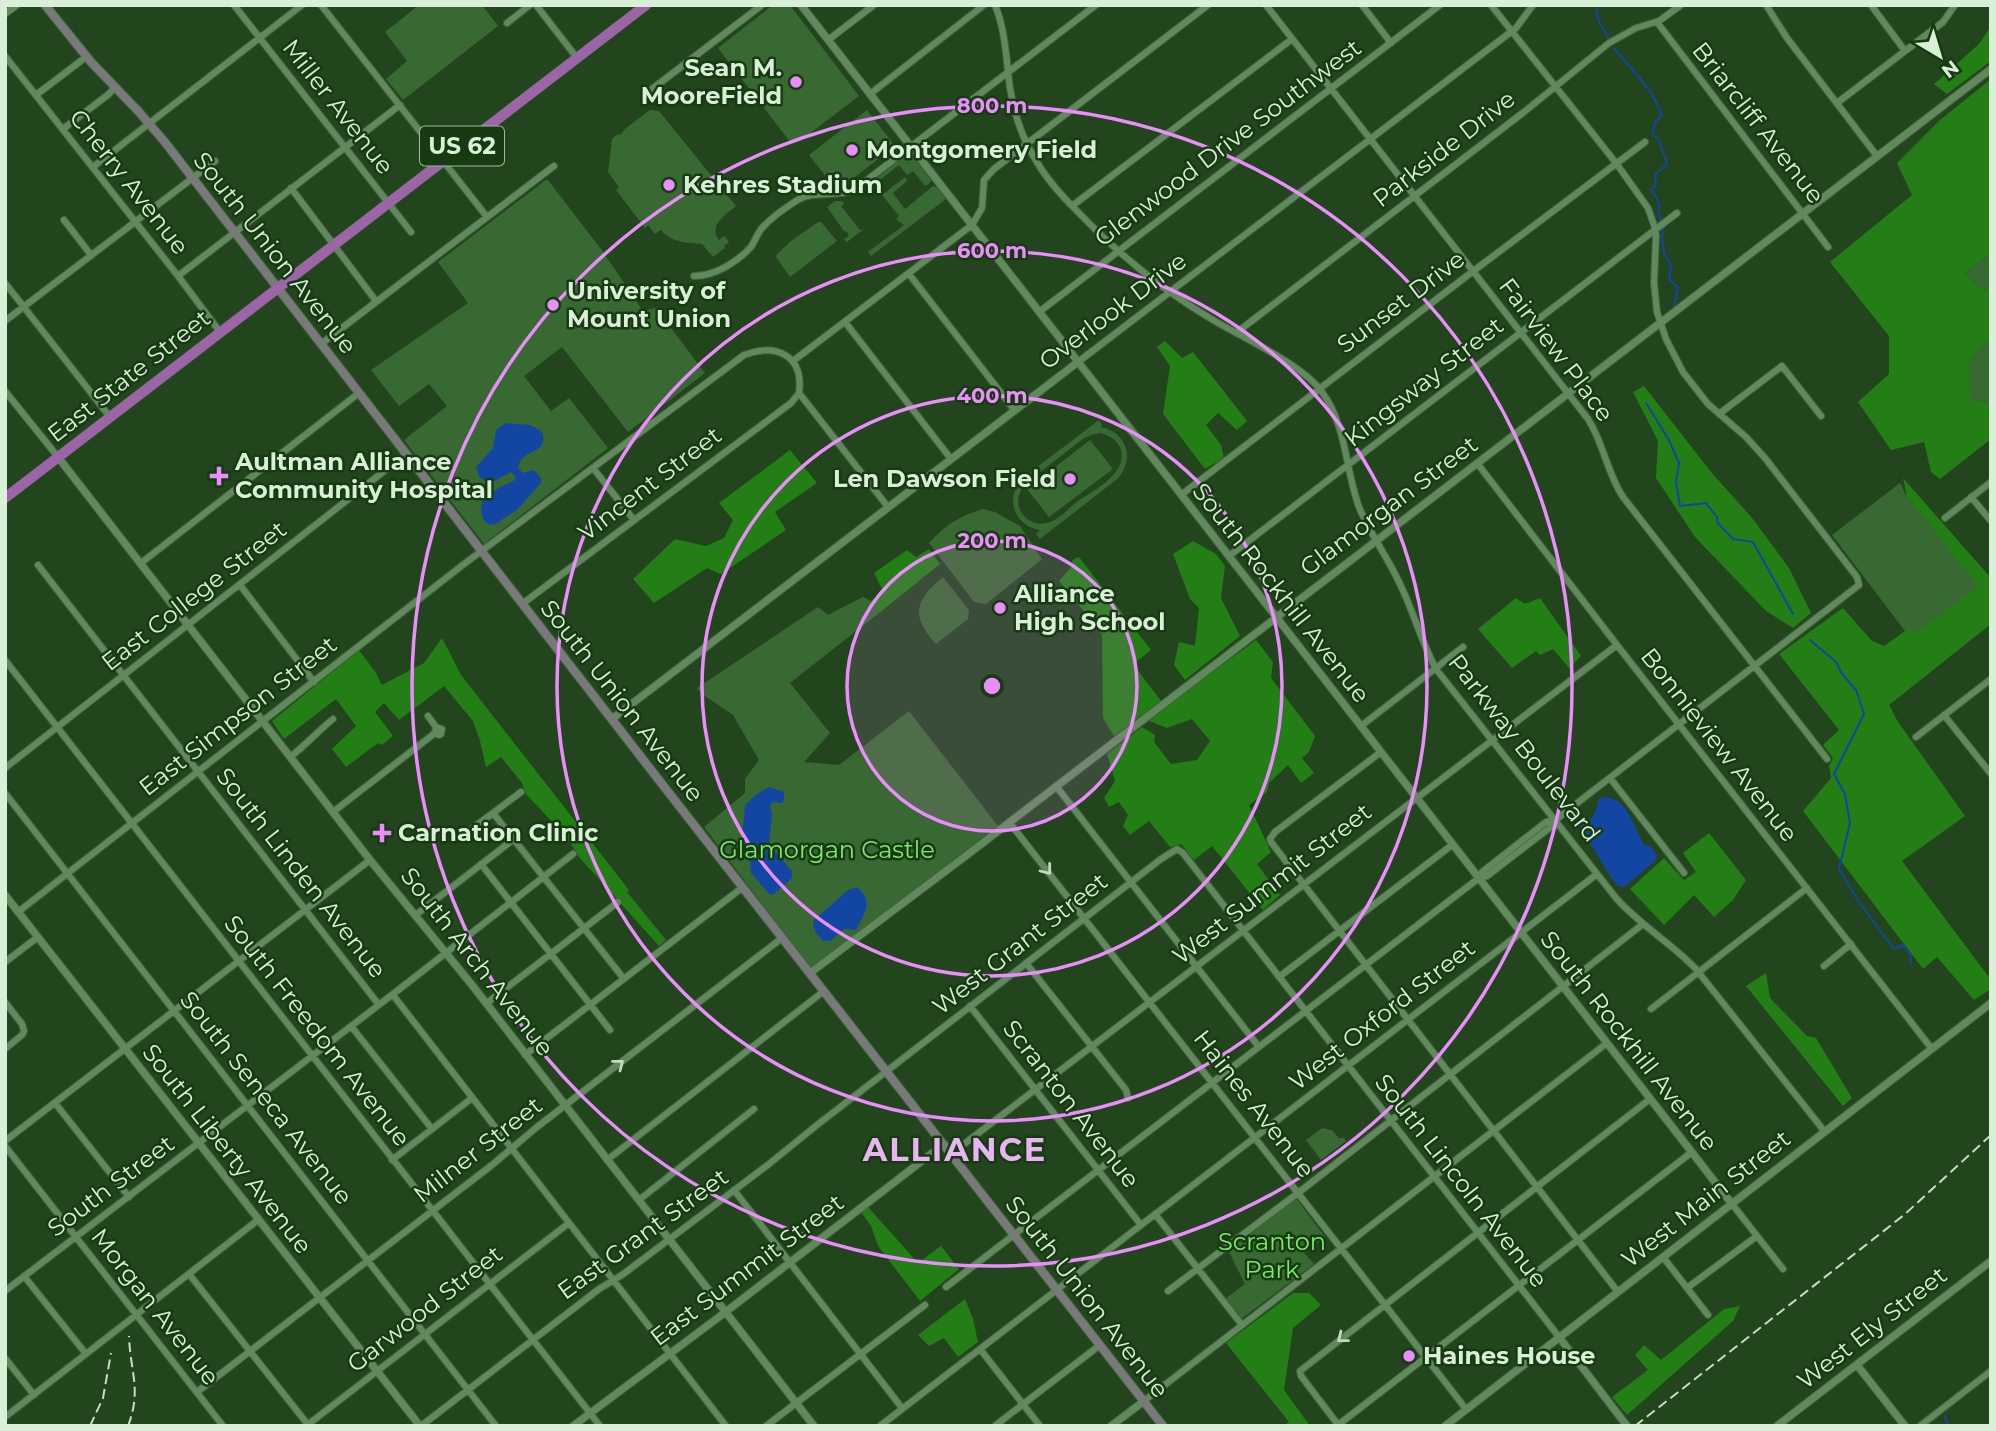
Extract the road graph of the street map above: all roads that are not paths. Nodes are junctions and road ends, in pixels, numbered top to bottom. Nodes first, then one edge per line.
1 (17, 5) edge
2 (45, 5) edge
3 (234, 5) edge
4 (302, 5) edge
5 (321, 5) edge
6 (530, 5) edge
7 (536, 5) edge
8 (762, 5) edge
9 (801, 5) edge
10 (874, 5) edge
11 (984, 5) edge
12 (995, 5) edge
13 (1096, 5) edge
14 (1208, 5) edge
15 (1266, 5) edge
16 (1362, 5) edge
17 (1440, 5) edge
18 (1491, 5) edge
19 (1533, 5) edge
20 (1681, 5) edge
21 (1766, 5) edge
22 (1871, 5) edge
23 (1955, 5) edge
24 (640, 7) edge
25 (5, 14) edge
26 (1657, 22) junction
27 (507, 23) dead end
28 (1511, 32) junction
29 (260, 38) junction
30 (1292, 39) junction
31 (828, 40) junction
32 (1391, 43) junction
33 (1905, 51) junction
34 (5, 57) edge
35 (86, 57) junction
36 (577, 58) junction
37 (1991, 69) edge
38 (1009, 72) junction
39 (115, 87) junction
40 (1554, 87) junction
41 (652, 89) dead end
42 (1331, 90) junction
43 (870, 94) junction
44 (36, 95) junction
45 (1838, 103) junction
46 (400, 105) junction
47 (149, 123) junction
48 (63, 129) junction
49 (1370, 140) junction
50 (1645, 142) dead end
51 (1027, 144) junction
52 (345, 147) junction
53 (911, 147) junction
54 (1877, 156) junction
55 (443, 160) junction
56 (215, 161) dead end
57 (1616, 163) junction
58 (554, 166) dead end
59 (93, 167) junction
60 (192, 178) junction
61 (291, 188) junction
62 (1414, 196) junction
63 (388, 203) junction
64 (1072, 206) junction
65 (1677, 213) dead end
66 (1803, 213) junction
67 (486, 217) junction
68 (64, 220) dead end
69 (135, 221) junction
70 (972, 225) junction
71 (1655, 230) junction
72 (411, 232) dead end
73 (234, 233) junction
74 (334, 244) junction
75 (1828, 247) dead end
76 (1118, 252) junction
77 (91, 255) junction
78 (1472, 271) junction
79 (909, 274) junction
80 (178, 276) junction
81 (694, 276) dead end
82 (5, 283) edge
83 (278, 287) junction
84 (1170, 292) junction
85 (376, 301) junction
86 (24, 307) junction
87 (1039, 312) junction
88 (5, 321) edge
89 (845, 322) junction
90 (1660, 323) junction
91 (220, 332) junction
92 (1520, 332) junction
93 (1236, 333) junction
94 (321, 344) junction
95 (793, 361) junction
96 (1078, 362) junction
97 (1320, 389) junction
98 (5, 391) edge
99 (359, 393) junction
100 (799, 393) junction
101 (1567, 393) junction
102 (1014, 411) junction
103 (1719, 414) junction
104 (1821, 415) dead end
105 (110, 417) junction
106 (406, 454) junction
107 (58, 457) junction
108 (951, 459) junction
109 (1477, 463) junction
110 (1348, 465) junction
111 (593, 468) junction
112 (1991, 482) edge
113 (1181, 495) junction
114 (1971, 497) junction
115 (5, 498) edge
116 (888, 507) junction
117 (1945, 518) dead end
118 (634, 520) junction
119 (1991, 522) edge
120 (1375, 540) junction
121 (481, 551) junction
122 (1228, 556) junction
123 (141, 563) junction
124 (38, 565) dead end
125 (240, 585) junction
126 (522, 604) junction
127 (1276, 618) junction
128 (189, 625) junction
129 (1617, 645) junction
130 (1463, 647) dead end
131 (5, 660) edge
132 (1755, 666) junction
133 (1436, 669) junction
134 (124, 675) junction
135 (1991, 679) edge
136 (314, 681) junction
137 (1944, 715) junction
138 (428, 716) dead end
139 (333, 719) dead end
140 (612, 719) junction
141 (263, 721) junction
142 (1679, 724) junction
143 (1361, 726) junction
144 (58, 727) junction
145 (1916, 737) dead end
146 (1491, 740) junction
147 (1381, 752) junction
148 (290, 757) junction
149 (1827, 759) dead end
150 (5, 768) edge
151 (198, 771) junction
152 (1991, 774) edge
153 (1610, 778) junction
154 (1056, 786) junction
155 (521, 792) dead end
156 (5, 793) edge
157 (1416, 797) junction
158 (333, 812) junction
159 (493, 813) junction
160 (1556, 820) junction
161 (1009, 822) junction
162 (131, 823) junction
163 (469, 831) dead end
164 (514, 839) junction
165 (1452, 845) junction
166 (1177, 849) joint
167 (573, 854) dead end
168 (370, 860) junction
169 (481, 864) junction
170 (68, 873) junction
171 (1684, 873) dead end
172 (1597, 874) junction
173 (543, 877) junction
174 (1479, 878) junction
175 (1131, 883) junction
176 (1302, 884) junction
177 (743, 887) junction
178 (1807, 888) junction
179 (5, 895) edge
180 (618, 902) dead end
181 (510, 903) junction
182 (305, 910) junction
183 (18, 912) junction
184 (417, 915) junction
185 (1084, 919) junction
186 (1643, 925) junction
187 (584, 928) junction
188 (1243, 930) junction
189 (1340, 932) junction
190 (1521, 932) junction
191 (38, 937) junction
192 (782, 938) junction
193 (1851, 944) junction
194 (447, 953) junction
195 (551, 954) junction
196 (239, 961) junction
197 (5, 962) edge
198 (1026, 963) junction
199 (1366, 965) junction
200 (1197, 966) junction
201 (1824, 966) dead end
202 (1699, 972) junction
203 (810, 973) junction
204 (1279, 977) junction
205 (624, 979) junction
206 (1563, 987) junction
207 (824, 992) junction
208 (393, 995) junction
209 (5, 1002) edge
210 (1150, 1002) junction
211 (487, 1003) junction
212 (1991, 1003) edge
213 (379, 1005) junction
214 (590, 1005) junction
215 (970, 1006) junction
216 (1651, 1009) dead end
217 (174, 1010) junction
218 (1306, 1011) junction
219 (1408, 1019) junction
220 (351, 1026) junction
221 (610, 1030) dead end
222 (1607, 1043) junction
223 (1092, 1046) junction
224 (1259, 1047) junction
225 (5, 1049) edge
226 (125, 1049) junction
227 (1932, 1049) junction
228 (525, 1055) junction
229 (311, 1056) junction
230 (1348, 1066) junction
231 (886, 1071) junction
232 (1450, 1074) junction
233 (1213, 1083) junction
234 (1036, 1090) junction
235 (472, 1098) junction
236 (1128, 1098) dead end
237 (1650, 1099) junction
238 (55, 1102) junction
239 (247, 1105) junction
240 (565, 1106) junction
241 (754, 1110) dead end
242 (1390, 1121) junction
243 (432, 1129) junction
244 (1494, 1130) junction
245 (1825, 1132) junction
246 (1255, 1138) junction
247 (198, 1143) junction
248 (5, 1144) edge
249 (944, 1144) junction
250 (511, 1149) junction
251 (1692, 1152) junction
252 (951, 1154) junction
253 (392, 1160) junction
254 (607, 1160) junction
255 (1099, 1171) junction
256 (1434, 1177) junction
257 (1537, 1186) junction
258 (734, 1190) junction
259 (1298, 1193) junction
260 (129, 1197) junction
261 (639, 1200) junction
262 (1732, 1204) junction
263 (432, 1211) junction
264 (1155, 1214) junction
265 (258, 1220) junction
266 (569, 1223) junction
267 (1141, 1225) junction
268 (1478, 1233) junction
269 (1014, 1235) junction
270 (1757, 1236) junction
271 (76, 1237) junction
272 (669, 1239) junction
273 (1578, 1239) junction
274 (1341, 1249) junction
275 (1663, 1257) junction
276 (367, 1261) junction
277 (790, 1261) junction
278 (1991, 1261) edge
279 (1198, 1268) junction
280 (1783, 1269) dead end
281 (189, 1274) junction
282 (24, 1276) junction
283 (614, 1280) junction
284 (489, 1284) junction
285 (1518, 1285) junction
286 (946, 1287) dead end
287 (1687, 1288) junction
288 (1057, 1289) junction
289 (5, 1291) edge
290 (1168, 1291) dead end
291 (1618, 1292) junction
292 (320, 1298) junction
293 (925, 1305) dead end
294 (1385, 1305) junction
295 (725, 1312) junction
296 (137, 1315) junction
297 (1708, 1315) dead end
298 (1242, 1325) junction
299 (425, 1334) junction
300 (1559, 1338) junction
301 (532, 1340) junction
302 (1100, 1345) junction
303 (980, 1349) junction
304 (250, 1352) junction
305 (670, 1353) junction
306 (860, 1353) junction
307 (86, 1354) junction
308 (5, 1358) edge
309 (1426, 1358) junction
310 (1857, 1365) junction
311 (377, 1371) junction
312 (1991, 1371) edge
313 (468, 1390) junction
314 (197, 1392) junction
315 (34, 1395) junction
316 (1143, 1401) junction
317 (796, 1403) junction
318 (1023, 1404) junction
319 (902, 1408) junction
320 (1466, 1409) junction
321 (590, 1413) junction
322 (5, 1417) edge
323 (307, 1425) edge
324 (996, 1425) edge
325 (1339, 1425) edge
326 (223, 1426) edge
327 (420, 1426) edge
328 (496, 1426) edge
329 (573, 1426) edge
330 (600, 1426) edge
331 (726, 1426) edge
332 (766, 1426) edge
333 (814, 1426) edge
334 (880, 1426) edge
335 (1040, 1426) edge
336 (1111, 1426) edge
337 (1163, 1426) edge
338 (1446, 1426) edge
339 (1627, 1426) edge
340 (1777, 1426) edge
341 (1905, 1426) edge
342 (1920, 1426) edge

1 - 25 street
2 - 35 main road, South Union Avenue
3 - 29 street, Miller Avenue
4 - 29 street
5 - 46 street
6 - 27 street
7 - 36 street
8 - 41 street
9 - 31 street, South Rockhill Avenue
10 - 31 street
11 - 43 street
12 - 38 street, Parkway Boulevard
13 - 38 street
14 - 51 street
15 - 30 street, Fairview Place
16 - 32 street
17 - 32 street, Glenwood Drive Southwest
18 - 28 street
19 - 28 street, Overlook Drive
20 - 26 street, Parkside Drive
21 - 45 street
22 - 33 street
23 - 33 street
24 - 36 highway, US 62
26 - 40 street, Parkside Drive
26 - 66 street, Briarcliff Avenue
28 - 40 street
28 - 49 street, Overlook Drive
29 - 47 street
29 - 52 street, Miller Avenue
30 - 42 street, Fairview Place
30 - 64 street
31 - 43 street, South Rockhill Avenue
32 - 42 street, Glenwood Drive Southwest
33 - 45 street
34 - 44 street, Cherry Avenue
35 - 39 main road, South Union Avenue
35 - 44 street
36 - 55 highway, US 62
37 - 54 street, Glamorgan Street
38 - 51 street, Parkway Boulevard
38 - 53 street
39 - 47 main road, South Union Avenue
39 - 48 street
40 - 57 street
40 - 62 street, Parkside Drive
42 - 49 street, Fairview Place
42 - 76 street, Glenwood Drive Southwest
43 - 53 street, South Rockhill Avenue
44 - 48 street, Cherry Avenue
45 - 54 street
46 - 52 street
46 - 55 street
47 - 59 street
47 - 60 main road, South Union Avenue
48 - 59 street, Cherry Avenue
49 - 62 street, Fairview Place
49 - 84 street, Overlook Drive
50 - 57 street, Sunset Drive
51 - 64 street, Parkway Boulevard
51 - 70 street
52 - 61 street
52 - 63 street, Miller Avenue
53 - 70 street, South Rockhill Avenue
53 - 81 street
54 - 66 street, Glamorgan Street
55 - 63 highway, US 62
55 - 67 street
56 - 60 street
57 - 71 street
57 - 78 street, Sunset Drive
58 - 67 street
59 - 69 street, Cherry Avenue
60 - 69 street
60 - 73 main road, South Union Avenue
61 - 73 street
61 - 74 street
62 - 78 street, Fairview Place
62 - 93 street, Parkside Drive
63 - 72 street, Miller Avenue
63 - 74 highway, US 62
64 - 76 street, Parkway Boulevard
65 - 71 street, Kingsway Street
66 - 75 street, Briarcliff Avenue
66 - 90 street, Glamorgan Street
67 - 85 street
68 - 77 street
69 - 77 street
69 - 80 street, Cherry Avenue
70 - 79 street
70 - 87 street, South Rockhill Avenue
71 - 90 street
71 - 92 street, Kingsway Street
73 - 80 street
73 - 83 main road, South Union Avenue
74 - 83 highway, US 62
74 - 85 street
76 - 84 street, Parkway Boulevard
76 - 87 street, Glenwood Drive Southwest
77 - 86 street
78 - 92 street, Fairview Place
78 - 97 street, Sunset Drive
79 - 89 street
79 - 102 street
80 - 91 street, Cherry Avenue
82 - 86 street
83 - 91 highway, East State Street / US 62
83 - 94 main road, South Union Avenue
84 - 93 street, Parkway Boulevard
84 - 96 street, Overlook Drive
85 - 94 street
86 - 88 street
86 - 105 street
87 - 96 street, South Rockhill Avenue
89 - 95 street
89 - 108 street
90 - 101 street, Glamorgan Street
90 - 103 street
91 - 105 highway, East State Street / US 62
92 - 101 street, Fairview Place
92 - 110 street, Kingsway Street
93 - 97 street, Parkway Boulevard
94 - 99 main road, South Union Avenue
95 - 100 street
95 - 111 street, East Simpson Street
96 - 102 street, Overlook Drive
96 - 113 street, South Rockhill Avenue
97 - 110 street, Parkway Boulevard
97 - 113 street, Sunset Drive
98 - 107 street, South Arch Avenue
99 - 106 main road, South Union Avenue
99 - 123 street
100 - 116 street
100 - 118 street, Vincent Street
101 - 109 street, Glamorgan Street
101 - 132 street, Fairview Place
102 - 108 street, Overlook Drive
103 - 104 street
103 - 132 street
105 - 107 highway, East State Street / US 62
106 - 121 main road, South Union Avenue
106 - 125 street, East College Street
107 - 115 highway, East State Street / US 62
107 - 123 street, South Arch Avenue
108 - 116 street, Overlook Drive
109 - 120 street, Glamorgan Street
109 - 129 street, Bonnieview Avenue
110 - 120 street, Parkway Boulevard
110 - 122 street, Kingsway Street
111 - 118 street
111 - 121 street, East Simpson Street
112 - 114 street
113 - 122 street, South Rockhill Avenue
114 - 117 street
114 - 119 street
116 - 140 street, Overlook Drive
118 - 126 street, Vincent Street
120 - 127 street, Glamorgan Street
120 - 133 street, Parkway Boulevard
121 - 126 main road, South Union Avenue
121 - 136 street, East Simpson Street
122 - 127 street, South Rockhill Avenue
123 - 128 street, South Arch Avenue
124 - 134 street, South Linden Avenue
125 - 128 street, East College Street
125 - 136 street
126 - 140 main road, South Union Avenue
127 - 143 street, South Rockhill Avenue
127 - 154 street, Glamorgan Street
128 - 134 street, East College Street
128 - 141 street, South Arch Avenue
129 - 142 street, Bonnieview Avenue
129 - 146 street, West Summit Street
130 - 133 street
131 - 144 street, South Freedom Avenue
132 - 142 street
132 - 149 street, Fairview Place
133 - 143 street
133 - 146 street, Parkway Boulevard
134 - 144 street, East College Street
134 - 151 street, South Linden Avenue
135 - 137 street
136 - 141 street, East Simpson Street
137 - 145 street
137 - 152 street
138 - 158 street
139 - 148 street
140 - 177 main road, South Union Avenue
141 - 148 street, South Arch Avenue
141 - 151 street, East Simpson Street
142 - 153 street
142 - 178 street, Bonnieview Avenue
143 - 147 street, South Rockhill Avenue
144 - 150 street, East College Street
144 - 162 street, South Freedom Avenue
146 - 157 street, West Summit Street
146 - 160 street, Parkway Boulevard
147 - 157 street, South Rockhill Avenue
147 - 176 street
148 - 158 street, South Arch Avenue
151 - 162 street, East Simpson Street
151 - 182 street, South Linden Avenue
153 - 160 street
153 - 171 street
154 - 161 street, Glamorgan Street
154 - 175 street
155 - 159 street
156 - 170 street, South Seneca Avenue
157 - 165 street, South Rockhill Avenue
157 - 176 street, West Summit Street
158 - 168 street, South Arch Avenue
159 - 163 street
159 - 164 street
160 - 172 street, Parkway Boulevard
160 - 174 street
161 -> 185 street, Haines Avenue
161 - 203 street, Glamorgan Street
162 - 170 street, East Simpson Street
162 - 196 street, South Freedom Avenue
164 - 169 street
164 - 173 street
165 - 174 street, South Rockhill Avenue
165 - 189 street
166 - 175 street, West Grant Street
166 - 188 street, South Lincoln Avenue
167 - 173 street, South Street
168 - 182 street
168 - 184 street, South Arch Avenue
169 - 181 street
169 - 184 street
170 - 183 street, East Simpson Street
170 - 217 street, South Seneca Avenue
172 - 186 street, Parkway Boulevard
172 - 190 street, West Oxford Street
173 - 181 street, South Street
173 - 187 street
174 - 190 street, South Rockhill Avenue
174 - 199 street
175 - 185 street, West Grant Street
175 - 200 street
176 - 188 street, West Summit Street
176 - 189 street
177 - 192 main road, South Union Avenue
177 - 205 street
178 - 193 street, Bonnieview Avenue
178 - 202 street
179 - 183 street, South Liberty Avenue
180 - 187 street
181 - 194 street, South Street
181 - 195 street
182 - 196 street
182 - 213 street, South Linden Avenue
183 - 191 street, South Liberty Avenue
184 - 194 street, South Arch Avenue
185 - 198 street, West Grant Street
185 - 210 street, Haines Avenue
186 - 202 street, Parkway Boulevard
186 - 206 street
187 - 195 street
187 - 205 street
188 - 200 street, West Summit Street
188 - 204 street, South Lincoln Avenue
189 - 199 street
189 - 204 street
190 - 206 street, South Rockhill Avenue
190 - 219 street, West Oxford Street
191 - 197 street
191 - 226 street, South Liberty Avenue
192 - 203 main road, South Union Avenue
240 -> 192 street, Milner Street
193 - 201 street
193 - 227 street, Bonnieview Avenue
194 - 208 street, South Street
194 - 211 street, South Arch Avenue
195 - 211 street
195 - 214 street
196 - 217 street
196 - 229 street, South Freedom Avenue
198 - 215 street, West Grant Street
198 - 223 street
199 - 218 street
199 - 219 street
200 - 210 street, West Summit Street
200 - 224 street
202 - 216 street
202 - 245 street, Parkway Boulevard
203 - 207 main road, South Union Avenue
204 - 218 street, South Lincoln Avenue
205 - 214 street
206 - 222 street, South Rockhill Avenue
206 - 232 street
207 - 231 main road, South Union Avenue
207 - 254 street
208 - 213 street, South Street
208 - 235 street, South Linden Avenue
209 - 225 street
210 - 223 street, West Summit Street
210 - 233 street, Haines Avenue
211 - 228 street, South Arch Avenue
212 - 227 street, West Main Street
213 - 220 street, South Street
214 - 221 street
214 - 228 street
215 - 231 street, West Grant Street
215 - 234 street, Scranton Avenue
217 - 226 street
217 - 239 street, South Seneca Avenue
218 - 224 street
218 - 230 street, South Lincoln Avenue
219 - 230 street, West Oxford Street
219 - 232 street
220 - 229 street, South Street
220 - 243 street
222 - 237 street, South Rockhill Avenue
222 - 244 street
223 - 234 street, West Summit Street
223 - 236 street
224 - 233 street
226 - 238 street
226 - 247 street, South Liberty Avenue
227 - 245 street, West Main Street
228 - 240 street, South Arch Avenue
229 - 239 street, South Street
229 - 253 street, South Freedom Avenue
230 - 242 street, South Lincoln Avenue
230 - 246 street, West Oxford Street
231 - 249 main road, South Union Avenue
231 - 258 street, East Grant Street
232 - 242 street
232 - 244 street
233 - 246 street, Haines Avenue
233 - 255 street
234 - 252 street, West Summit Street
234 - 255 street, Scranton Avenue
235 - 243 street
235 - 250 street, South Linden Avenue
237 - 251 street, South Rockhill Avenue
237 - 257 street
238 - 248 street
238 - 260 street
239 - 247 street, South Street
239 - 276 street, South Seneca Avenue
240 - 250 street, Milner Street
240 - 254 street, South Arch Avenue
241 - 261 street
242 - 256 street, South Lincoln Avenue
242 - 259 street
243 - 253 street
244 - 256 street
244 - 257 street
245 - 262 street, West Main Street
246 - 259 street, Haines Avenue
246 - 264 street, West Oxford Street
247 - 260 street, South Street
247 - 265 street, South Liberty Avenue
248 - 271 street, Morgan Avenue
249 - 252 main road, South Union Avenue
249 - 277 street, East Summit Street
250 - 263 street, Milner Street
250 - 266 street, South Linden Avenue
251 - 262 street, South Rockhill Avenue
251 - 273 street
252 - 269 main road, South Union Avenue
253 - 263 street, South Freedom Avenue
254 - 261 street, South Arch Avenue
255 - 267 street, Scranton Avenue
255 - 269 street
256 - 268 street, South Lincoln Avenue
256 - 274 street
257 - 268 street
257 - 273 street
258 - 272 street, East Grant Street
258 - 277 street
259 - 274 street, Haines Avenue
259 - 279 street
260 - 271 street, South Street
261 - 272 street, South Arch Avenue
262 - 270 street
262 - 275 street, West Main Street
263 - 276 street, Milner Street
263 - 284 street, South Freedom Avenue
264 - 267 street, West Oxford Street
264 - 279 street
265 - 281 street
265 - 292 street, South Liberty Avenue
266 - 283 street, South Linden Avenue
266 - 284 street, Garwood Street
267 - 288 street, West Oxford Street
268 - 285 street, South Lincoln Avenue
268 - 294 street
269 - 286 street
269 - 288 main road, South Union Avenue
270 - 280 street
270 - 287 street
271 - 282 street, South Street
271 - 296 street, Morgan Avenue
272 - 283 street, East Grant Street
272 - 295 street, South Arch Avenue
273 - 285 street
273 - 291 street
274 - 294 street, Haines Avenue
274 - 298 street
275 - 287 street
275 - 291 street, West Main Street
276 - 292 street, Milner Street
276 - 299 street, South Seneca Avenue
277 - 295 street, East Summit Street
277 - 306 street
278 - 310 street, West Ely Street
279 - 290 street
279 - 298 street
281 - 296 street
281 - 304 street
282 - 289 street, South Street
282 - 307 street
283 - 301 street, East Grant Street
283 - 305 street, South Linden Avenue
284 - 299 street, Garwood Street
284 - 301 street, South Freedom Avenue
285 - 300 street, South Lincoln Avenue
285 - 309 street
287 - 297 street
288 - 302 main road, South Union Avenue
288 - 303 street, West Oxford Street
291 - 300 street, West Main Street
292 - 304 street, Milner Street
292 - 311 street, South Liberty Avenue
293 - 306 street
294 - 309 street, Haines Avenue
294 -> 325 street
295 - 305 street, East Summit Street
295 - 317 street, South Arch Avenue
296 - 307 street
296 - 314 street, Morgan Avenue
298 - 316 street
299 - 311 street, Garwood Street
299 - 313 street, South Seneca Avenue
300 - 320 street, West Main Street
300 - 339 street
301 - 313 street, East Grant Street
301 - 321 street, South Freedom Avenue
302 - 316 main road, South Union Avenue
302 - 318 street
303 - 318 street
303 - 319 street, West Oxford Street
304 - 314 street, Milner Street
304 - 323 street
305 - 321 street, East Summit Street
305 - 331 street, South Linden Avenue
306 - 317 street
306 - 319 street
307 - 315 street
308 - 315 street
309 - 320 street, Haines Avenue
309 - 325 street
310 - 340 street, West Ely Street
310 - 341 street
311 - 323 street, Garwood Street
311 - 327 street, South Liberty Avenue
312 - 342 street
313 - 327 street, East Grant Street
313 - 328 street, South Seneca Avenue
314 - 326 street, Morgan Avenue
315 - 322 street
316 - 336 street
316 - 337 main road, South Union Avenue
317 - 332 street
317 - 333 street, South Arch Avenue
318 - 324 street
318 - 335 street
319 - 334 street, West Oxford Street
320 - 338 street, West Main Street
321 - 329 street, East Summit Street
321 - 330 street, South Freedom Avenue

